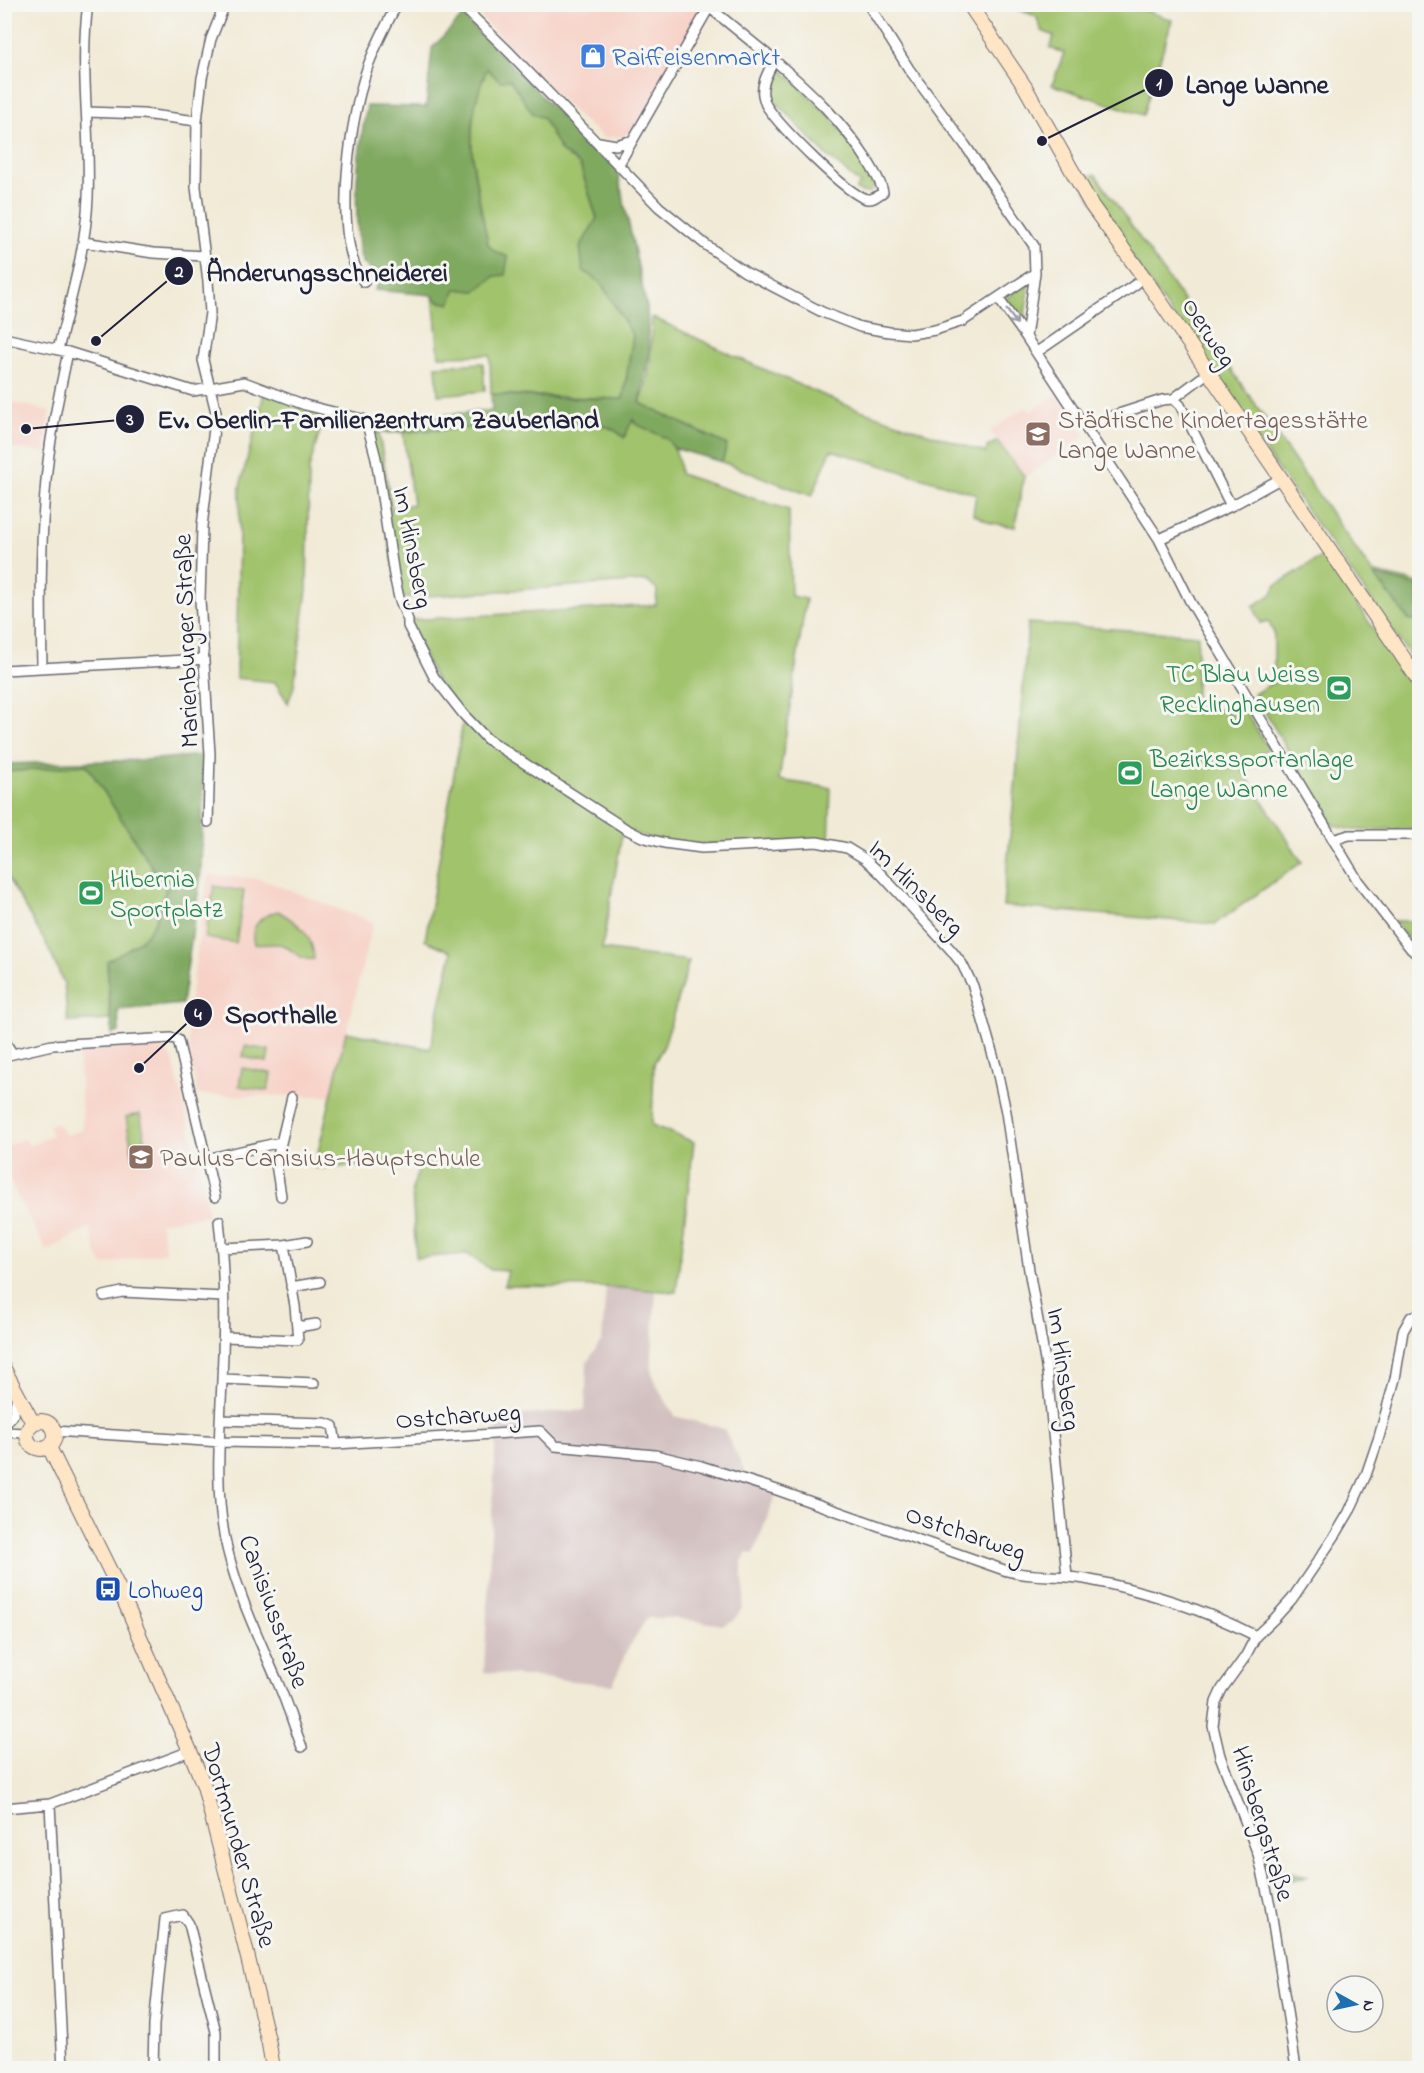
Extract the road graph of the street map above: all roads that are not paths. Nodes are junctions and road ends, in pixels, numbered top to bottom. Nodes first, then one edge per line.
1 (88, 4) edge
2 (225, 4) edge
3 (397, 4) edge
4 (460, 4) edge
5 (868, 4) edge
6 (969, 4) edge
7 (710, 6) edge
8 (774, 60) junction
9 (87, 112) junction
10 (196, 121) junction
11 (633, 140) junction
12 (597, 141) junction
13 (619, 164) junction
14 (84, 242) junction
15 (204, 256) junction
16 (1035, 273) junction
17 (364, 282) dead end
18 (1136, 284) dead end
19 (998, 298) junction
20 (1026, 337) junction
21 (4, 338) edge
22 (63, 351) junction
23 (1037, 352) junction
24 (1201, 378) dead end
25 (210, 388) junction
26 (1173, 399) junction
27 (1086, 426) junction
28 (1280, 479) junction
29 (1231, 506) junction
30 (1164, 537) dead end
31 (204, 659) junction
32 (42, 668) junction
33 (4, 670) edge
34 (1419, 682) edge
35 (208, 822) dead end
36 (1419, 835) edge
37 (1333, 840) junction
38 (1419, 957) edge
39 (4, 1040) edge
40 (8, 1055) edge
41 (292, 1097) dead end
42 (281, 1142) junction
43 (206, 1159) junction
44 (281, 1196) dead end
45 (215, 1197) dead end
46 (219, 1221) dead end
47 (306, 1241) dead end
48 (284, 1245) junction
49 (222, 1248) junction
50 (320, 1282) dead end
51 (291, 1287) junction
52 (104, 1296) dead end
53 (223, 1297) junction
54 (1419, 1314) edge
55 (316, 1324) dead end
56 (297, 1327) junction
57 (224, 1337) junction
58 (4, 1369) edge
59 (222, 1379) junction
60 (314, 1383) dead end
61 (17, 1391) junction
62 (220, 1420) junction
63 (4, 1426) edge
64 (30, 1428) junction
65 (54, 1431) junction
66 (4, 1432) edge
67 (220, 1442) junction
68 (336, 1444) junction
69 (49, 1447) junction
70 (1067, 1576) junction
71 (1256, 1635) junction
72 (302, 1747) dead end
73 (190, 1751) junction
74 (50, 1804) junction
75 (4, 1808) edge
76 (63, 2068) edge
77 (153, 2068) edge
78 (216, 2068) edge
79 (273, 2068) edge
80 (1296, 2068) edge

1 - 9 street
2 - 10 street, Marienburger Straße
3 - 17 street
4 - 12 street
5 - 16 street
6 - 28 main road, Oerweg
7 - 8 street
7 - 11 street
8 - 8 street
9 - 10 street
9 - 14 street
10 - 15 street, Marienburger Straße
11 - 12 street
11 - 13 street
12 - 13 street
13 - 19 street
14 - 15 street
14 - 22 street
15 - 25 street, Marienburger Straße
16 - 19 street
16 - 20 street
18 - 23 street
19 -> 20 street
20 - 23 street
21 - 22 street
22 - 25 street
22 - 32 street
23 - 27 street
24 - 26 street
25 - 31 street, Marienburger Straße
25 - 70 street, Im Hinsberg
26 - 27 street
26 - 29 street
27 - 37 street
28 - 29 street
28 - 34 main road, Oerweg
29 - 30 street
31 - 32 street
31 - 35 street, Marienburger Straße
32 - 33 street
36 - 37 street
37 - 38 street
39 - 40 street
40 - 43 street
41 - 42 street
42 - 43 street
42 - 44 street
43 - 45 street
46 - 49 street, Canisiusstraße
47 - 48 street
48 - 49 street
48 - 51 street
49 - 53 street, Canisiusstraße
50 - 51 street
51 - 56 street
52 - 53 street
53 - 57 street, Canisiusstraße
54 - 71 street
55 - 56 street
56 - 57 street
57 - 59 street, Canisiusstraße
58 - 61 main road
59 - 60 street
59 - 62 street, Canisiusstraße
61 - 63 street
61 - 64 main road
62 - 67 street, Canisiusstraße
62 - 68 street
64 - 65 main road
64 - 66 street
64 - 69 main road
65 - 67 street, Ostcharweg
65 - 69 main road
67 - 68 street, Ostcharweg
67 - 72 street, Canisiusstraße
68 - 70 street, Ostcharweg
69 - 73 main road, Dortmunder Straße
70 - 71 street, Ostcharweg
71 - 80 street, Hinsbergstraße
73 - 74 street
73 - 79 main road, Dortmunder Straße
74 - 75 street
74 - 76 street
77 - 78 street

